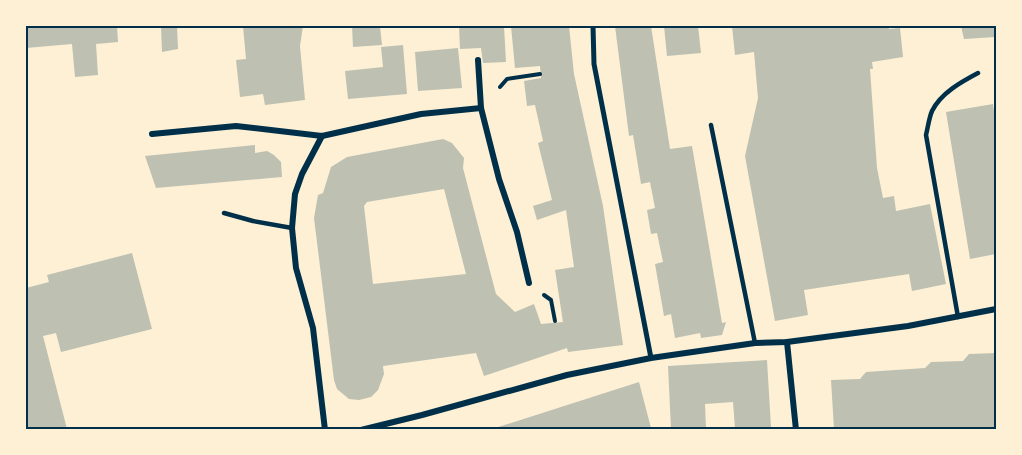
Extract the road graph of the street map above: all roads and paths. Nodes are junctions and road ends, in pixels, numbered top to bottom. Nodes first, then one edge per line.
1 (593, 26) edge
2 (478, 60) dead end
3 (540, 74) dead end
4 (978, 74) dead end
5 (481, 108) junction
6 (711, 124) dead end
7 (152, 134) dead end
8 (322, 136) junction
9 (224, 213) dead end
10 (292, 228) junction
11 (529, 283) joint
12 (996, 309) edge
13 (958, 317) junction
14 (555, 321) dead end
15 (787, 342) junction
16 (755, 343) junction
17 (651, 358) junction
18 (325, 429) edge
19 (361, 429) edge
20 (796, 429) edge

1 - 17 street
2 - 5 street
3 - 5 path
4 - 13 lane
5 - 8 street
5 - 11 street
6 - 16 lane
7 - 8 street
8 - 10 street
9 - 10 lane
10 - 18 street
11 - 14 path
12 - 13 street
13 - 15 street
15 - 16 street
15 - 20 street
16 - 17 street
17 - 19 street

